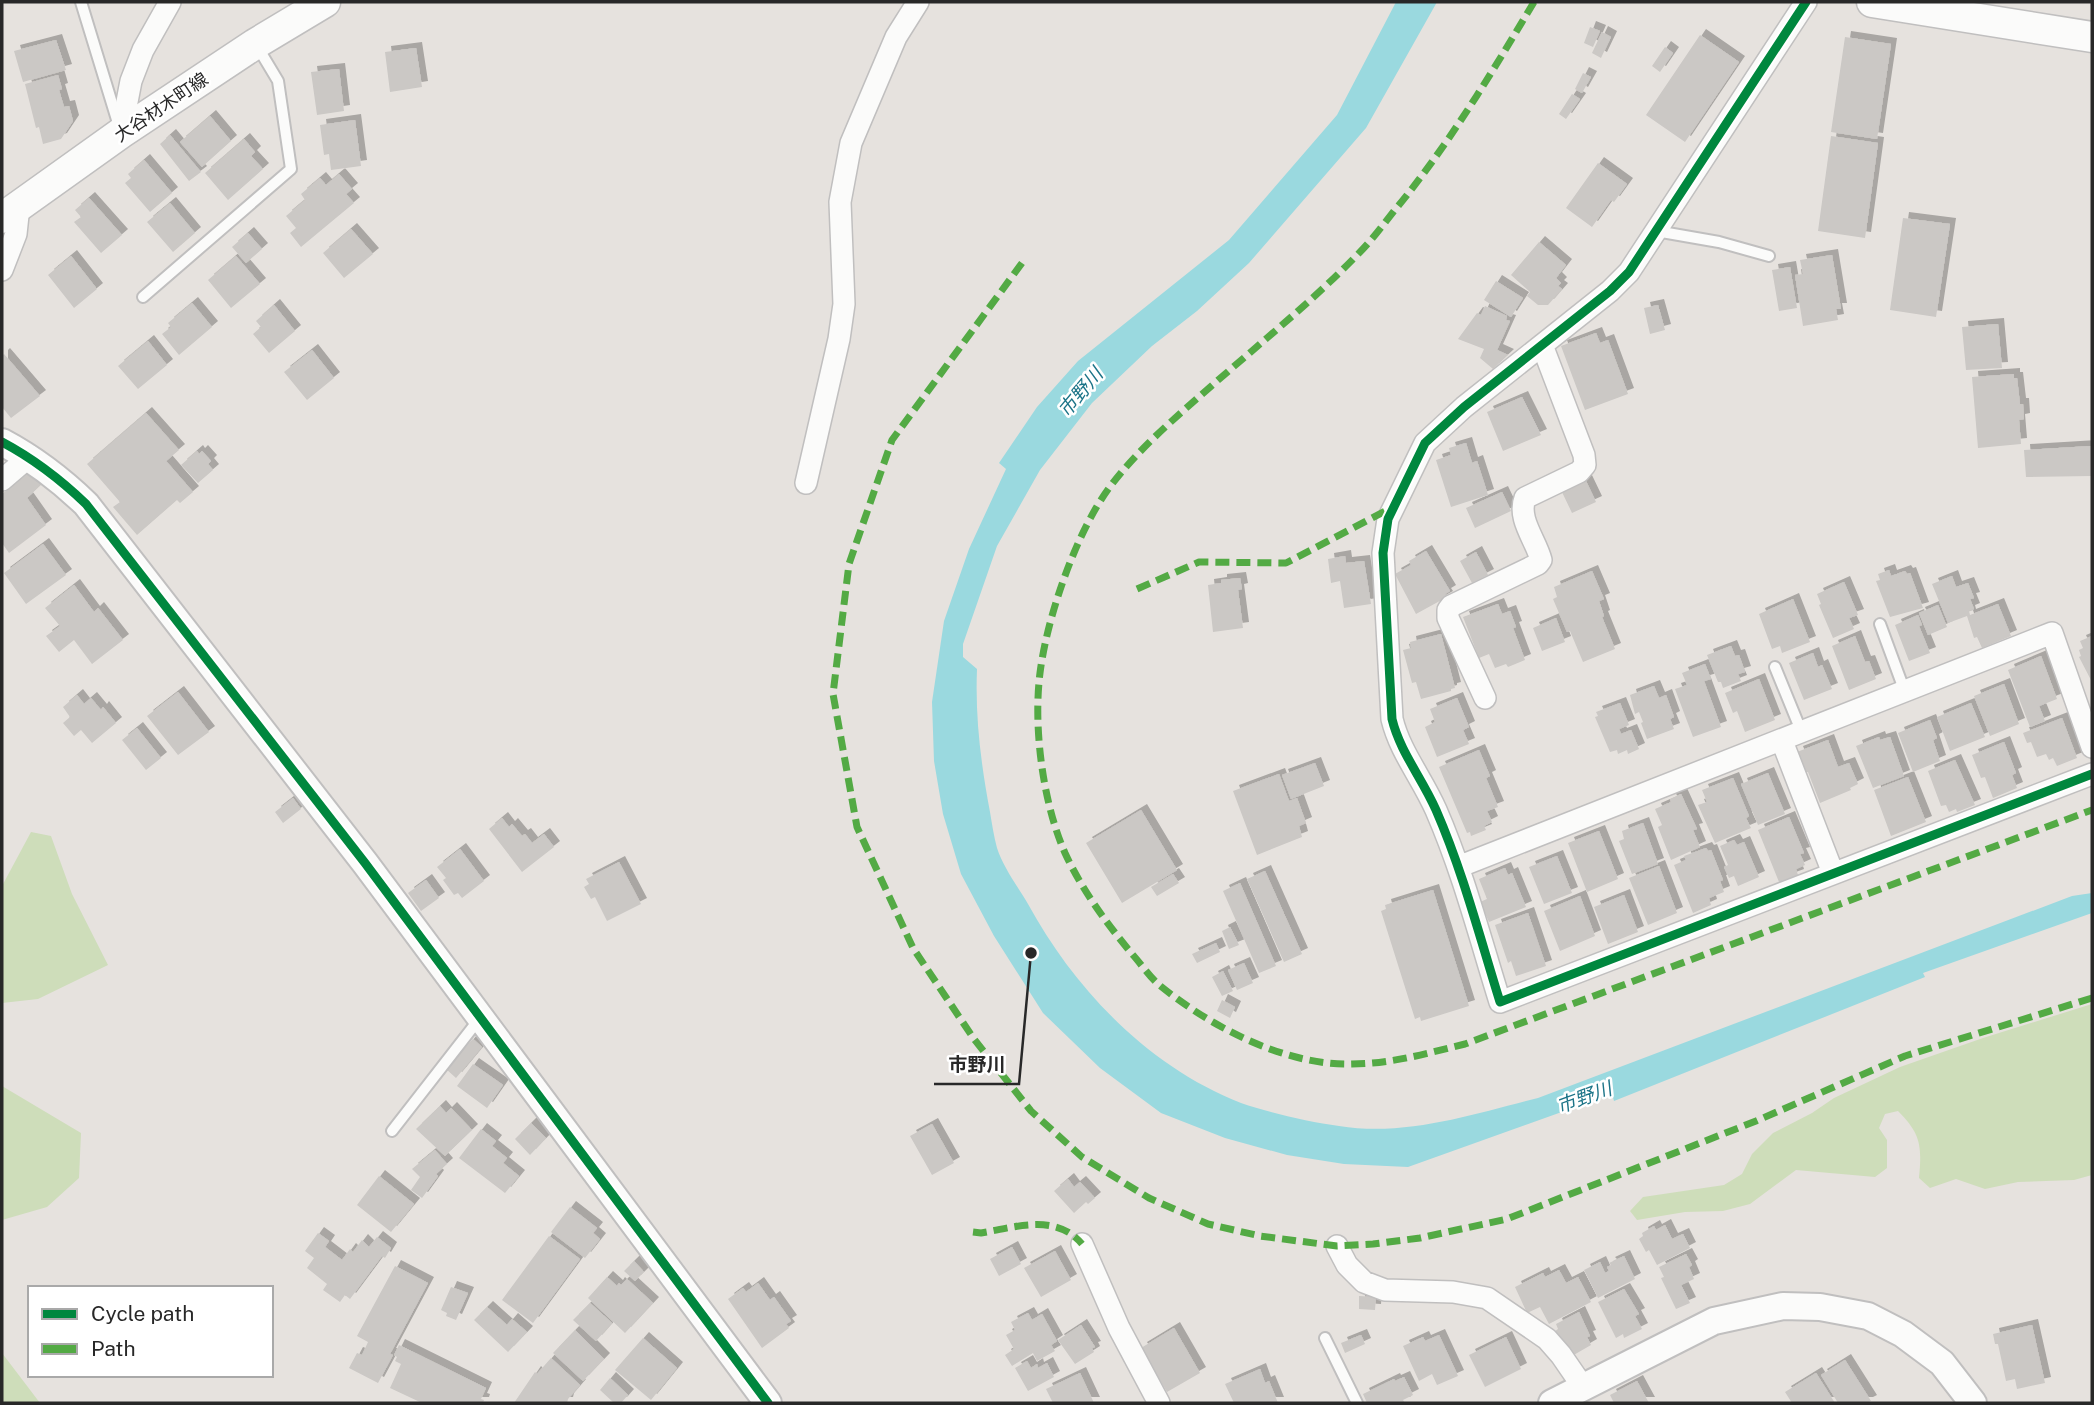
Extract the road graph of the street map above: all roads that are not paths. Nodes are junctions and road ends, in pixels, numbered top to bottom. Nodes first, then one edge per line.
1 (81, 2) edge
2 (170, 2) edge
3 (325, 2) edge
4 (918, 2) edge
5 (1806, 2) edge
6 (1872, 2) edge
7 (2092, 37) edge
8 (255, 44) junction
9 (121, 133) junction
10 (11, 212) edge
11 (1656, 231) junction
12 (1769, 256) dead end
13 (2, 270) edge
14 (143, 297) dead end
15 (1542, 345) junction
16 (2, 442) edge
17 (30, 456) junction
18 (2, 480) edge
19 (806, 483) dead end
20 (1880, 624) dead end
21 (1775, 667) dead end
22 (1905, 692) junction
23 (1485, 698) dead end
24 (1802, 733) junction
25 (1782, 741) junction
26 (2092, 747) edge
27 (2092, 774) edge
28 (1458, 867) junction
29 (1833, 873) junction
30 (480, 1018) junction
31 (392, 1130) dead end
32 (1082, 1244) dead end
33 (1337, 1246) dead end
34 (1325, 1338) dead end
35 (1583, 1387) junction
36 (768, 1403) edge
37 (1159, 1403) edge
38 (1357, 1403) edge
39 (1552, 1403) edge
40 (1973, 1403) edge

1 - 9 lane
2 - 9 street
3 - 8 main road, 大谷材木町線
4 - 19 street
5 - 11 street
6 - 7 main road
8 - 9 main road, 大谷材木町線
8 - 14 lane
9 - 10 main road, 大谷材木町線
10 - 13 street
11 - 12 lane
11 - 15 street
15 - 23 street
15 - 28 street
16 - 17 street
17 - 18 street
17 - 30 street
20 - 22 lane
21 - 24 lane
22 - 24 street
22 - 26 street
24 - 25 street
25 - 28 street
25 - 29 street
27 - 29 street
28 - 29 street
30 - 31 lane
30 - 36 street
32 - 37 street
33 - 35 street
34 - 38 lane
35 - 39 street
35 - 40 street

